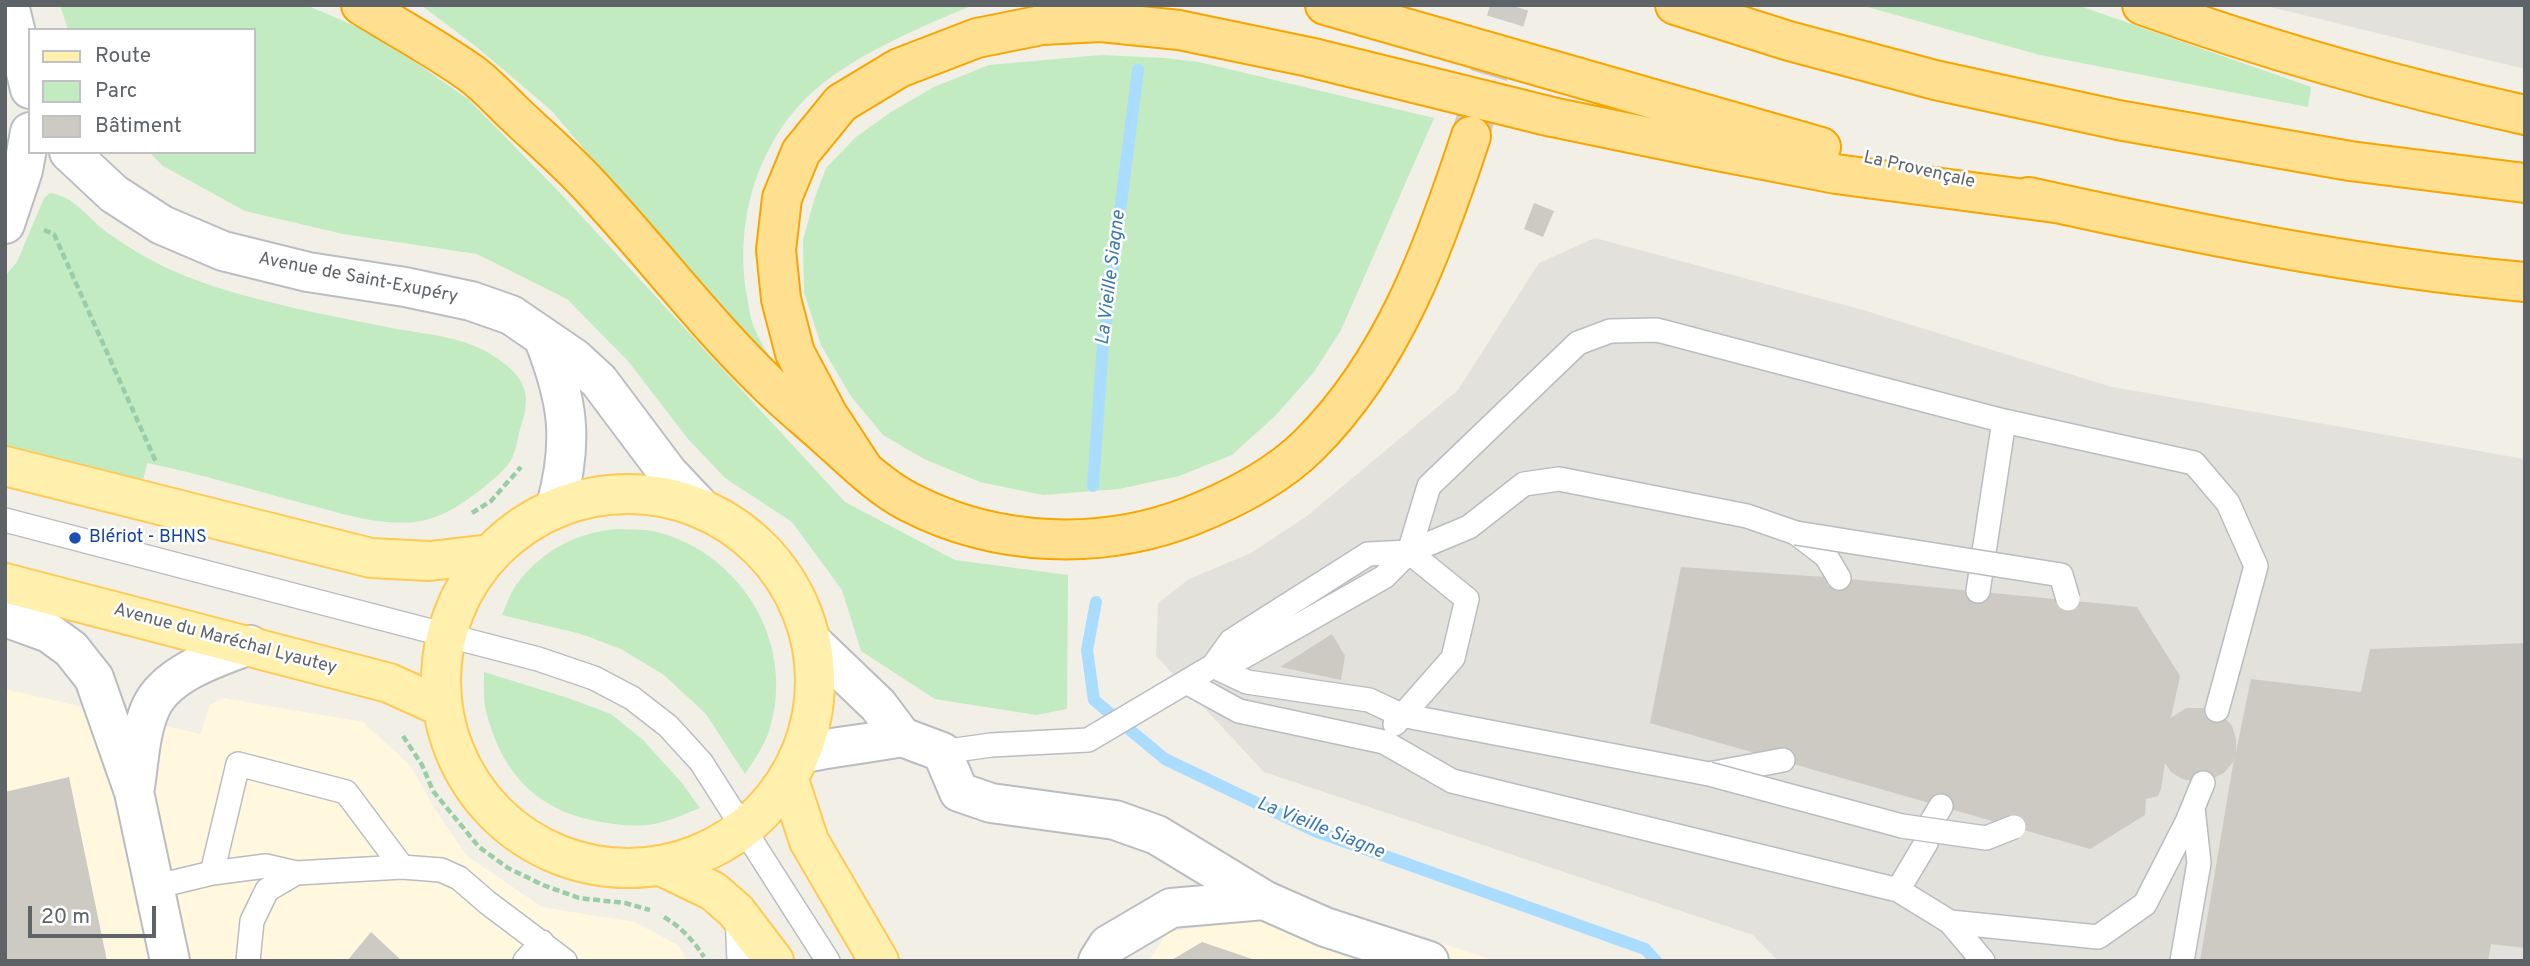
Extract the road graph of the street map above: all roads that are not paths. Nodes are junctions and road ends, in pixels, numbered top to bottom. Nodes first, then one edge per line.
1 (9, 5) edge
2 (361, 5) edge
3 (1325, 5) edge
4 (1675, 5) edge
5 (2142, 5) edge
6 (28, 81) edge
7 (2525, 115) edge
8 (1471, 136) tunnel mouth
9 (28, 143) edge
10 (71, 154) edge
11 (2525, 183) edge
12 (2055, 203) junction
13 (23, 226) edge
14 (2525, 282) edge
15 (542, 337) junction
16 (2004, 421) junction
17 (5, 466) edge
18 (864, 470) junction
19 (556, 506) junction
20 (702, 509) junction
21 (5, 520) edge
22 (1796, 533) junction
23 (1409, 552) junction
24 (490, 554) junction
25 (1839, 578) dead end
26 (5, 583) edge
27 (1978, 591) dead end
28 (2068, 600) dead end
29 (5, 617) edge
30 (446, 636) junction
31 (811, 641) junction
32 (250, 645) junction
33 (1213, 666) junction
34 (1186, 682) junction
35 (442, 707) junction
36 (2217, 710) dead end
37 (1401, 715) junction
38 (902, 737) junction
39 (1384, 742) junction
40 (942, 752) junction
41 (1783, 760) dead end
42 (794, 766) junction
43 (1709, 774) junction
44 (2203, 783) dead end
45 (134, 792) junction
46 (1941, 806) dead end
47 (2193, 808) junction
48 (2014, 827) dead end
49 (746, 829) junction
50 (659, 865) junction
51 (402, 867) junction
52 (212, 873) junction
53 (296, 873) junction
54 (154, 887) junction
55 (1898, 890) junction
56 (1264, 900) junction
57 (736, 911) junction
58 (1950, 922) junction
59 (542, 942) junction
60 (170, 961) edge
61 (248, 961) edge
62 (525, 961) edge
63 (565, 961) edge
64 (738, 961) edge
65 (774, 961) edge
66 (828, 961) edge
67 (879, 961) edge
68 (1098, 961) edge
69 (1429, 961) edge
70 (1983, 961) edge
71 (2182, 961) edge

1 - 6 street
2 - 18 highway
3 - 12 highway, La Provençale
4 - 11 highway
5 - 7 highway
8 - 18 highway
9 - 13 street
10 - 15 street, Avenue de Saint-Exupéry
12 - 14 highway, La Provençale
12 - 18 highway
15 - 19 street
15 - 20 street, Avenue de Saint-Exupéry
16 - 23 lane
16 - 27 lane
16 - 36 lane
17 - 24 main road
19 - 20 main road
19 - 24 main road
20 - 31 main road
21 - 30 lane
22 - 23 lane
22 - 25 lane
22 - 28 lane, bridge
23 - 33 lane
23 - 37 lane
24 - 30 main road
26 - 32 main road, Avenue du Maréchal Lyautey
29 - 45 street
30 - 35 main road
30 - 49 lane
31 - 38 street
31 - 42 main road
32 - 35 main road, Avenue du Maréchal Lyautey
32 - 45 street
33 - 34 lane
33 - 37 lane
34 - 39 lane
34 - 40 lane
35 - 50 main road
37 - 39 lane
37 - 43 lane
38 - 40 street
38 - 42 street
39 - 55 lane
40 - 56 street
41 - 43 lane
42 - 49 main road
42 - 67 main road
43 - 48 lane, bridge
44 - 47 lane
45 - 54 street
46 - 55 lane
47 - 58 lane
47 - 71 lane
49 - 50 main road
49 - 66 lane
50 - 57 main road
51 - 52 lane
51 - 53 lane
51 - 59 lane
52 - 53 lane
52 - 54 lane
53 - 61 lane
54 - 60 street
55 - 58 lane
56 - 68 street
56 - 69 street
57 - 64 lane
57 - 65 main road
58 - 70 lane
59 - 62 lane
59 - 63 lane

